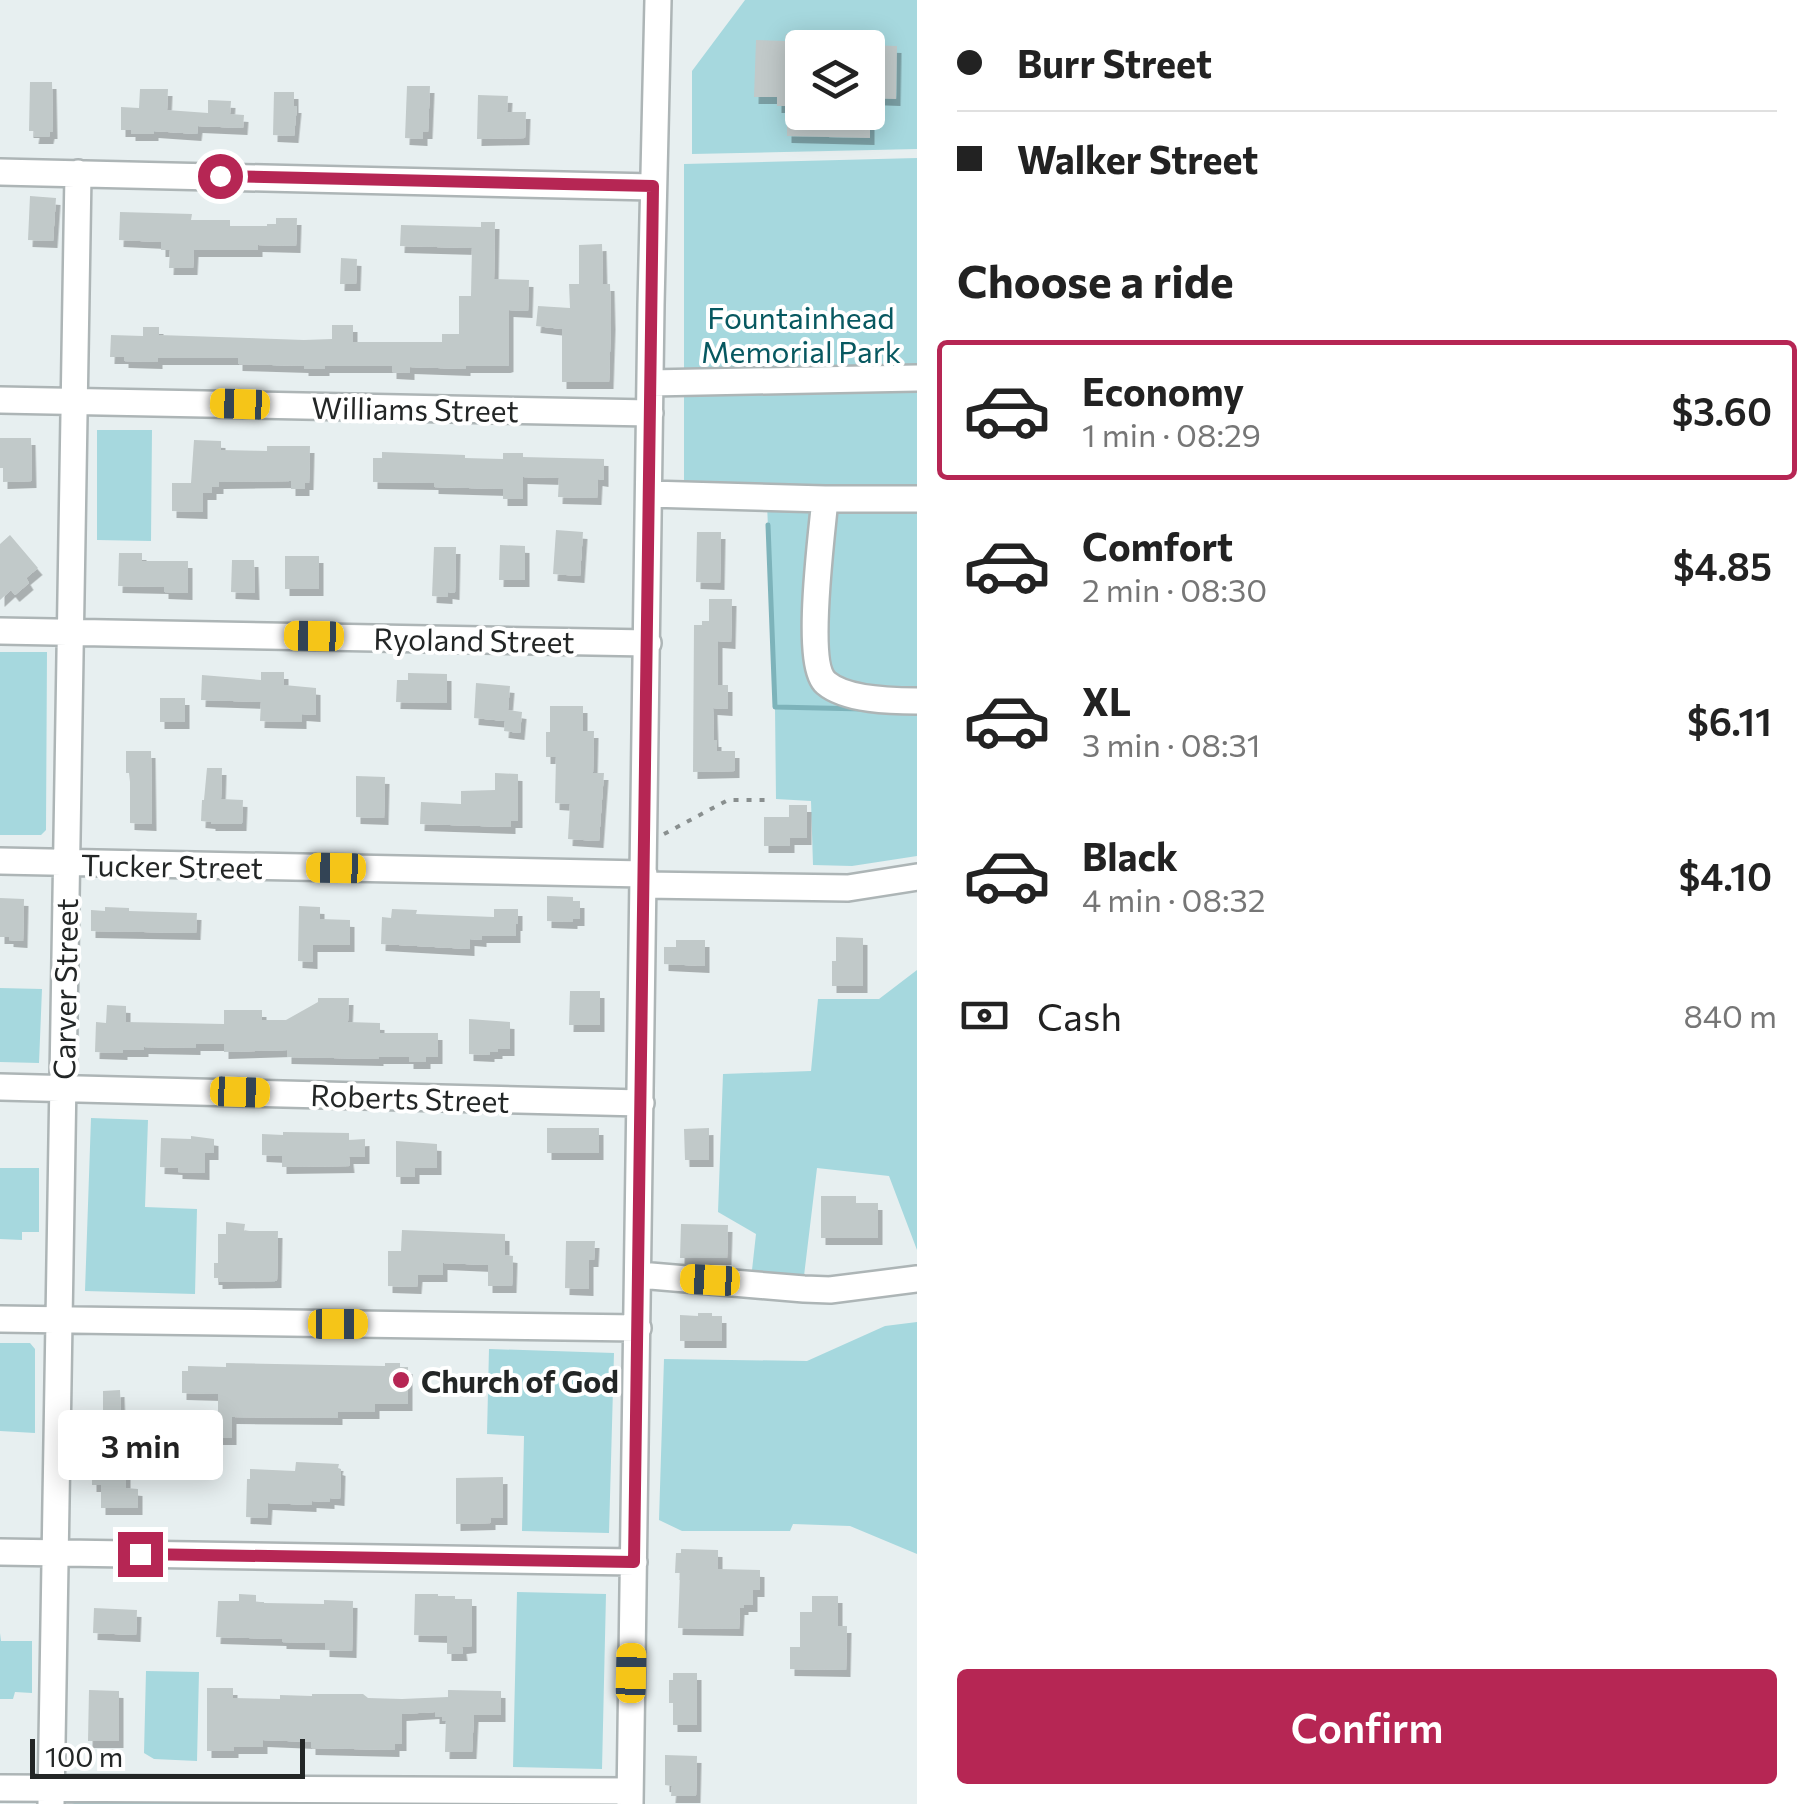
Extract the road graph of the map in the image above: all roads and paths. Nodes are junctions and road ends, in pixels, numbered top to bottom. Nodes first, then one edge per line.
1 (658, 0) edge
2 (0, 172) edge
3 (78, 173) junction
4 (653, 186) junction
5 (917, 378) edge
6 (650, 383) junction
7 (0, 400) edge
8 (76, 401) junction
9 (650, 413) junction
10 (649, 494) junction
11 (825, 499) junction
12 (917, 499) edge
13 (0, 630) edge
14 (70, 632) junction
15 (648, 643) junction
16 (917, 701) edge
17 (768, 800) dead end
18 (644, 836) junction
19 (0, 861) edge
20 (66, 863) junction
21 (917, 877) edge
22 (644, 880) junction
23 (0, 1087) edge
24 (62, 1087) junction
25 (641, 1103) junction
26 (639, 1275) junction
27 (917, 1279) edge
28 (0, 1320) edge
29 (59, 1320) junction
30 (638, 1328) junction
31 (0, 1552) edge
32 (55, 1552) junction
33 (634, 1562) junction
34 (0, 1788) edge
35 (51, 1796) edge
36 (630, 1798) edge

1 - 4 street
2 - 3 street
3 - 4 street
3 - 8 street, Carver Street
4 - 6 street
5 - 6 street
6 - 9 street
7 - 8 street, Williams Street
8 - 9 street, Williams Street
8 - 14 street, Carver Street
9 - 10 street
10 - 11 street
10 - 15 street
11 - 12 street
11 - 16 street
13 - 14 street, Ryoland Street
14 - 15 street, Ryoland Street
14 - 20 street, Carver Street
15 - 18 street
17 - 18 path
18 - 22 street
19 - 20 street, Tucker Street
20 - 22 street, Tucker Street
20 - 24 street, Carver Street
21 - 22 street, Tucker Street
22 - 25 street
23 - 24 street, Roberts Street
24 - 25 street, Roberts Street
24 - 29 street, Carver Street
25 - 26 street
26 - 27 street
26 - 30 street
28 - 29 street
29 - 30 street
29 - 32 street, Carver Street
30 - 33 street
31 - 32 street
32 - 33 street
32 - 35 street, Carver Street
33 - 36 street
34 - 35 street
35 - 36 street

